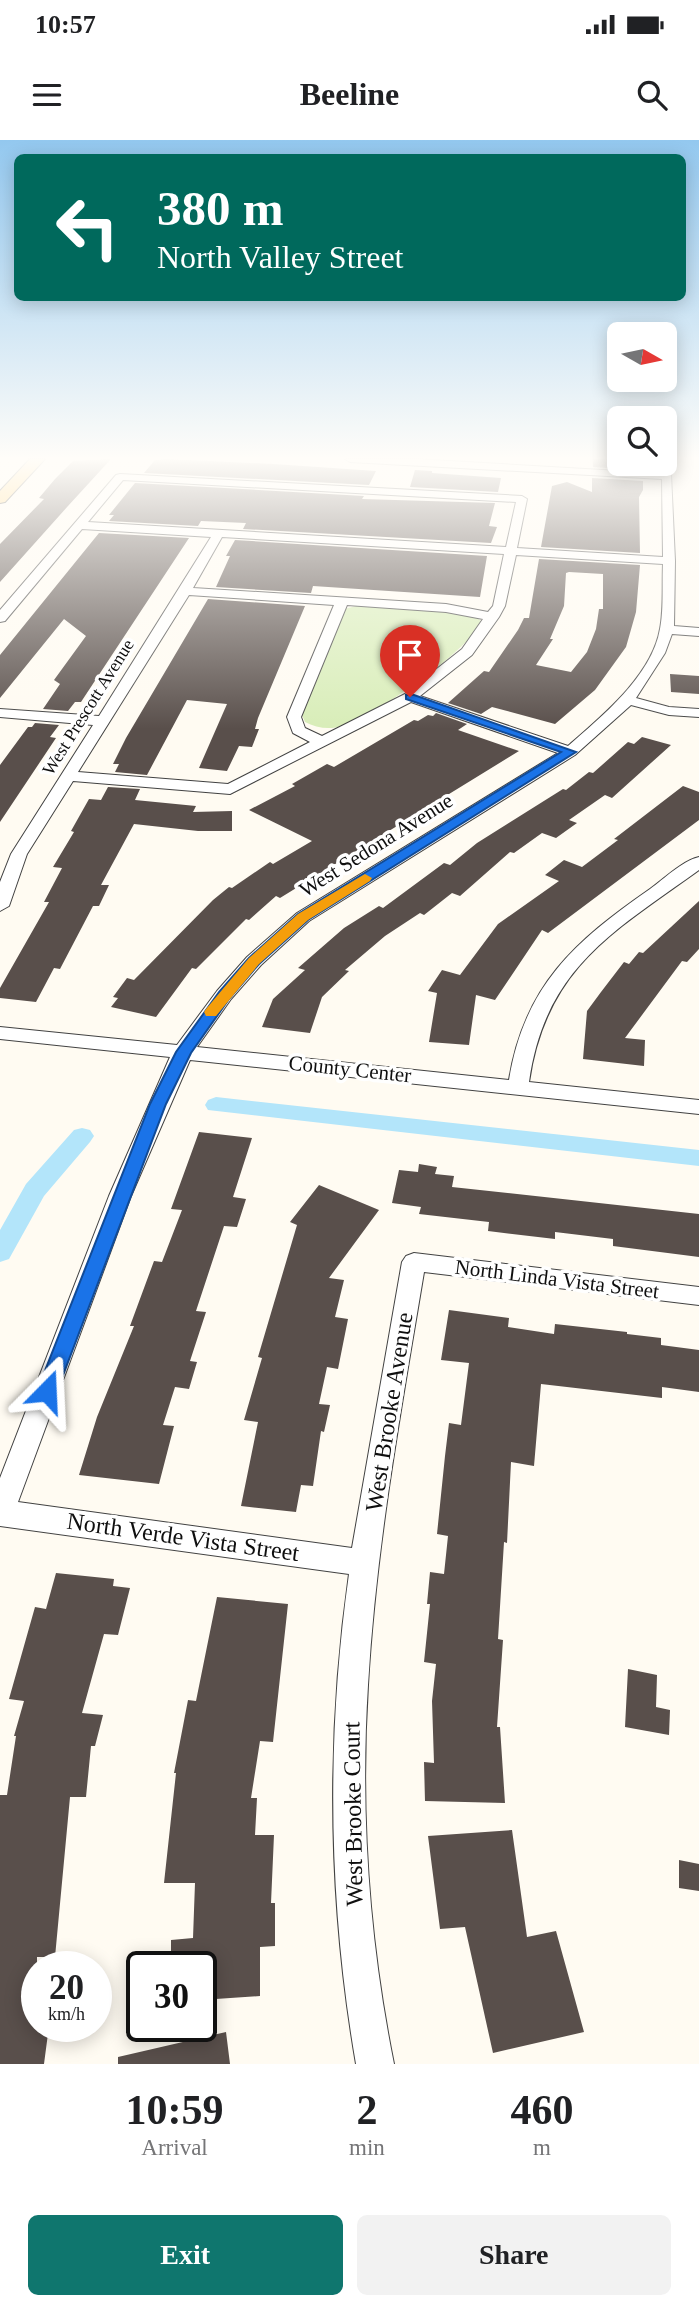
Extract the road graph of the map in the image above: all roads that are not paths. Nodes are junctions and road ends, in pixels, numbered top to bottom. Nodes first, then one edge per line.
1 (59, 549) edge
2 (210, 549) edge
3 (476, 549) edge
4 (670, 549) edge
5 (512, 551) junction
6 (670, 561) junction
7 (185, 591) junction
8 (342, 601) junction
9 (493, 617) junction
10 (0, 618) edge
11 (667, 630) junction
12 (699, 632) edge
13 (410, 697) junction
14 (628, 700) junction
15 (0, 713) edge
16 (699, 713) edge
17 (101, 721) junction
18 (322, 742) junction
19 (570, 752) junction
20 (66, 776) junction
21 (699, 862) edge
22 (0, 906) edge
23 (0, 1033) edge
24 (184, 1052) junction
25 (518, 1087) junction
26 (699, 1107) edge
27 (414, 1262) joint
28 (699, 1296) edge
29 (0, 1513) edge
30 (366, 1563) junction
31 (375, 2064) edge

1 - 10 street
2 - 7 street, West Prescott Avenue
3 - 5 street
4 - 6 street, West Sedona Avenue
5 - 6 street
5 - 9 street
6 - 11 street, West Sedona Avenue
7 - 8 street
7 - 17 street, West Prescott Avenue
8 - 9 street
8 - 18 street
9 - 13 street
11 - 12 street
11 - 14 street, West Sedona Avenue
13 - 18 street
13 - 19 street
14 - 16 street
14 - 19 street, West Sedona Avenue
15 - 17 street
17 - 20 street, West Prescott Avenue
18 - 20 street
19 - 24 street, West Sedona Avenue
20 - 22 street, West Prescott Avenue
21 - 25 street
23 - 24 street, County Center
24 - 25 street, County Center
24 - 29 street, West Sedona Avenue
25 - 26 street, County Center
27 - 28 street, North Linda Vista Street
27 - 30 street, West Brooke Avenue
29 - 30 street, North Verde Vista Street
30 - 31 street, West Brooke Court

